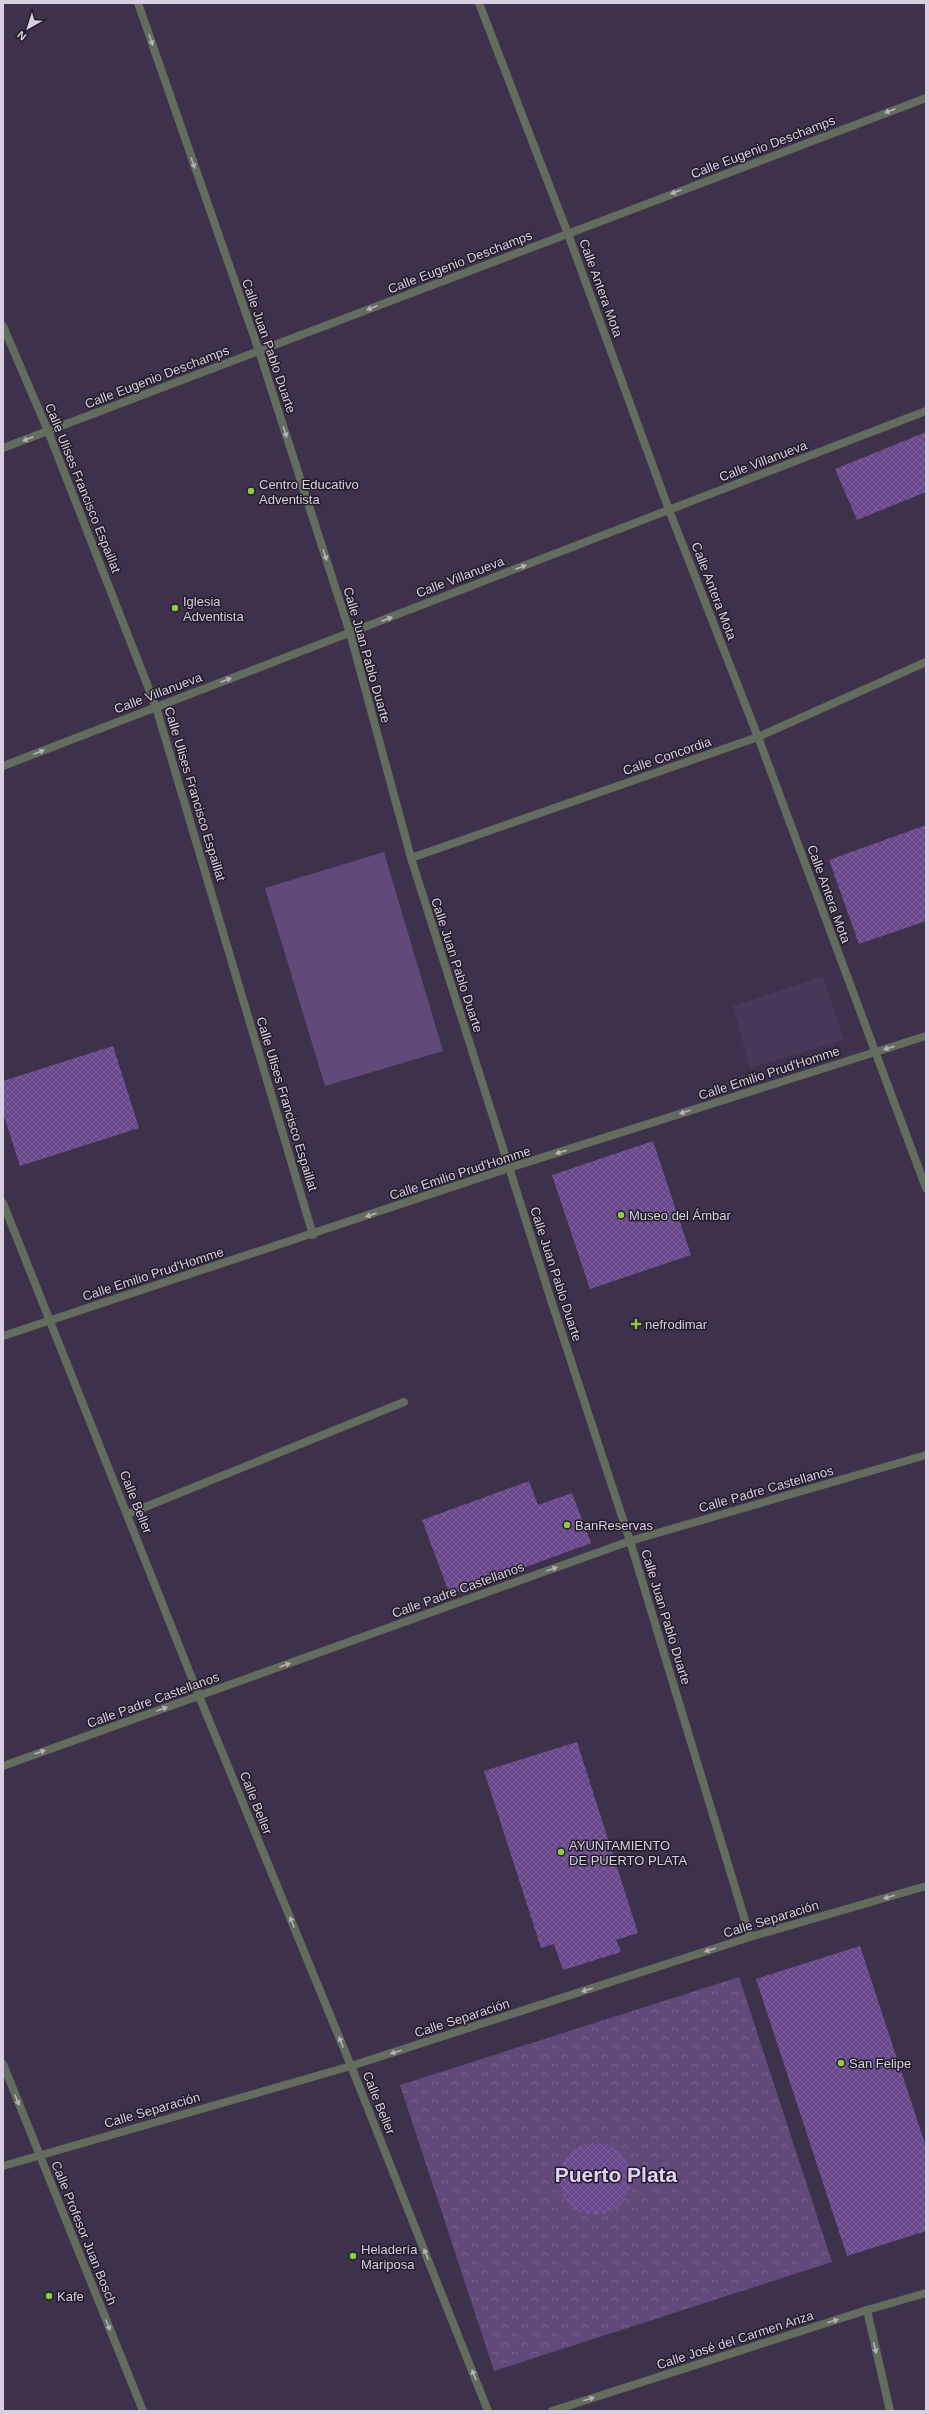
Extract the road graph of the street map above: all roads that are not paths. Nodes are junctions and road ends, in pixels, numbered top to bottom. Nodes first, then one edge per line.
1 (138, 3) edge
2 (479, 3) edge
3 (926, 98) edge
4 (568, 234) junction
5 (3, 326) edge
6 (259, 351) junction
7 (926, 411) edge
8 (48, 431) junction
9 (3, 448) edge
10 (669, 510) junction
11 (350, 633) junction
12 (926, 662) edge
13 (156, 707) junction
14 (758, 736) junction
15 (3, 766) edge
16 (411, 858) junction
17 (926, 1036) edge
18 (875, 1052) junction
19 (509, 1168) junction
20 (926, 1188) edge
21 (3, 1203) edge
22 (313, 1234) junction
23 (51, 1320) junction
24 (3, 1336) edge
25 (404, 1402) dead end
26 (926, 1454) edge
27 (128, 1514) junction
28 (630, 1541) junction
29 (200, 1696) junction
30 (3, 1766) edge
31 (926, 1886) edge
32 (750, 1937) junction
33 (3, 2064) edge
34 (351, 2066) junction
35 (39, 2154) junction
36 (3, 2166) edge
37 (926, 2293) edge
38 (867, 2310) junction
39 (143, 2411) edge
40 (488, 2411) edge
41 (552, 2411) edge
42 (890, 2411) edge

1 -> 6 street, Calle Juan Pablo Duarte
2 - 4 street, Calle Antera Mota
3 -> 4 street, Calle Eugenio Deschamps
4 -> 6 street, Calle Eugenio Deschamps
4 - 10 street, Calle Antera Mota
5 - 8 street, Calle Ulises Francisco Espaillat
6 - 8 street, Calle Eugenio Deschamps
6 -> 11 street, Calle Juan Pablo Duarte
7 - 10 street, Calle Villanueva
8 -> 9 street, Calle Eugenio Deschamps
8 - 13 street, Calle Ulises Francisco Espaillat
11 -> 10 street, Calle Villanueva
10 - 14 street, Calle Antera Mota
13 -> 11 street, Calle Villanueva
11 - 16 street, Calle Juan Pablo Duarte
12 - 14 street, Calle Concordia
15 -> 13 street, Calle Villanueva
13 - 22 street, Calle Ulises Francisco Espaillat
14 - 16 street, Calle Concordia
14 - 18 street, Calle Antera Mota
16 - 19 street, Calle Juan Pablo Duarte
17 -> 18 street, Calle Emilio Prud'Homme
18 -> 19 street, Calle Emilio Prud'Homme
18 - 20 street, Calle Antera Mota
19 -> 22 street, Calle Emilio Prud'Homme
19 - 28 street, Calle Juan Pablo Duarte
21 - 23 street, Calle Beller
22 - 23 street, Calle Emilio Prud'Homme
23 - 24 street, Calle Emilio Prud'Homme
23 - 27 street, Calle Beller
25 - 27 street
26 - 28 street, Calle Padre Castellanos
27 - 29 street, Calle Beller
29 -> 28 street, Calle Padre Castellanos
28 - 32 street, Calle Juan Pablo Duarte
30 -> 29 street, Calle Padre Castellanos
34 -> 29 street, Calle Beller
31 -> 32 street, Calle Separación
32 -> 34 street, Calle Separación
33 -> 35 street, Calle Profesor Juan Bosch
34 - 35 street, Calle Separación
40 -> 34 street, Calle Beller
35 - 36 street, Calle Separación
35 -> 39 street, Calle Profesor Juan Bosch
37 - 38 street, Calle José del Carmen Ariza
41 -> 38 street, Calle José del Carmen Ariza
38 -> 42 street

